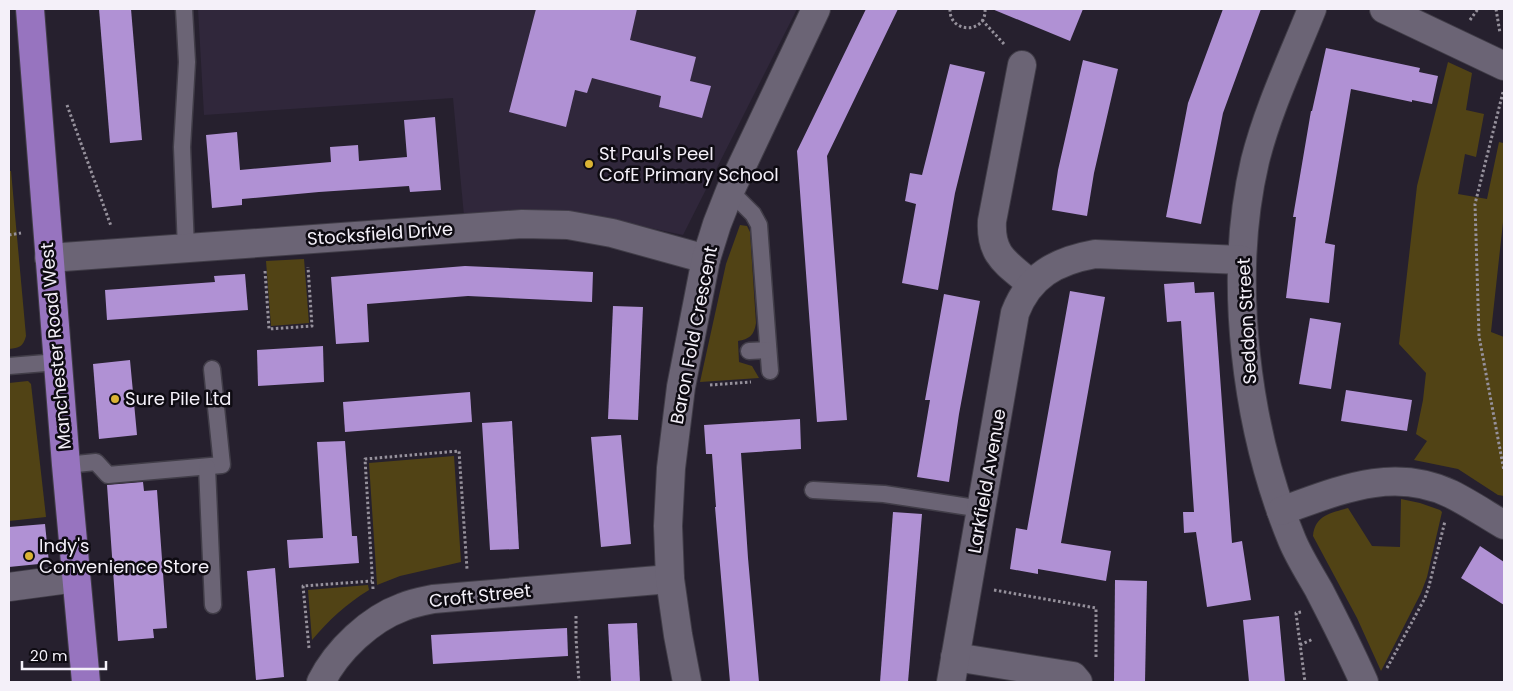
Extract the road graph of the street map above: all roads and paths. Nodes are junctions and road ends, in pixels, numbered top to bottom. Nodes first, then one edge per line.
1 (30, 9) edge
2 (184, 9) edge
3 (816, 9) edge
4 (950, 9) edge
5 (985, 9) edge
6 (1312, 9) edge
7 (1384, 9) edge
8 (1022, 65) dead end
9 (1504, 66) edge
10 (1504, 89) edge
11 (37, 99) junction
12 (730, 191) junction
13 (306, 240) junction
14 (263, 243) junction
15 (186, 249) junction
16 (121, 253) junction
17 (49, 258) junction
18 (706, 259) junction
19 (1242, 260) junction
20 (1031, 284) junction
21 (768, 350) junction
22 (749, 351) dead end
23 (58, 362) junction
24 (9, 366) edge
25 (212, 369) dead end
26 (770, 371) joint
27 (681, 388) junction
28 (66, 465) junction
29 (208, 467) junction
30 (1504, 471) edge
31 (813, 490) dead end
32 (1451, 494) junction
33 (982, 509) junction
34 (1281, 511) junction
35 (1504, 525) edge
36 (76, 578) junction
37 (670, 579) junction
38 (372, 581) junction
39 (968, 586) junction
40 (9, 587) edge
41 (576, 587) junction
42 (468, 596) junction
43 (213, 605) dead end
44 (1327, 606) junction
45 (379, 620) junction
46 (953, 670) edge
47 (325, 676) edge
48 (1374, 678) edge
49 (1077, 681) edge
50 (86, 682) edge
51 (579, 682) edge
52 (687, 682) edge
53 (1304, 682) edge

1 - 11 main road, Manchester Road West
2 - 15 lane
3 - 12 street, Baron Fold Crescent
4 - 5 path
6 - 19 street, Seddon Street
7 - 9 street
8 - 20 street
10 - 30 path
11 - 16 path
11 - 17 main road, Manchester Road West
12 - 18 street, Baron Fold Crescent
12 - 21 lane
13 - 14 street, Stocksfield Drive
13 - 14 path
13 - 18 street, Stocksfield Drive
14 - 15 street, Stocksfield Drive
15 - 16 street, Stocksfield Drive
16 - 17 street, Stocksfield Drive
17 - 23 main road, Manchester Road West
18 - 27 street, Baron Fold Crescent
19 - 20 street, Larkfield Avenue
19 - 34 street, Seddon Street
20 - 33 street, Larkfield Avenue
21 - 22 lane
21 - 26 lane
23 - 24 lane
23 - 28 main road, Manchester Road West
25 - 29 lane
26 - 27 path
27 - 37 street, Baron Fold Crescent
28 - 29 lane
28 - 36 main road, Manchester Road West
29 - 43 lane
31 - 33 lane
32 - 34 street
32 - 35 street
32 - 48 path
33 - 39 street, Larkfield Avenue
34 - 44 street, Seddon Street
36 - 40 street
36 - 50 main road, Manchester Road West
37 - 41 street, Croft Street
37 - 52 street, Baron Fold Crescent
38 - 42 path
38 - 45 path
38 - 47 path
39 - 46 street, Larkfield Avenue
39 - 49 path
41 - 42 street, Croft Street
41 - 51 path
42 - 45 street, Croft Street
44 - 48 street, Seddon Street
44 - 53 path
45 - 47 street, Croft Street
46 - 49 street

